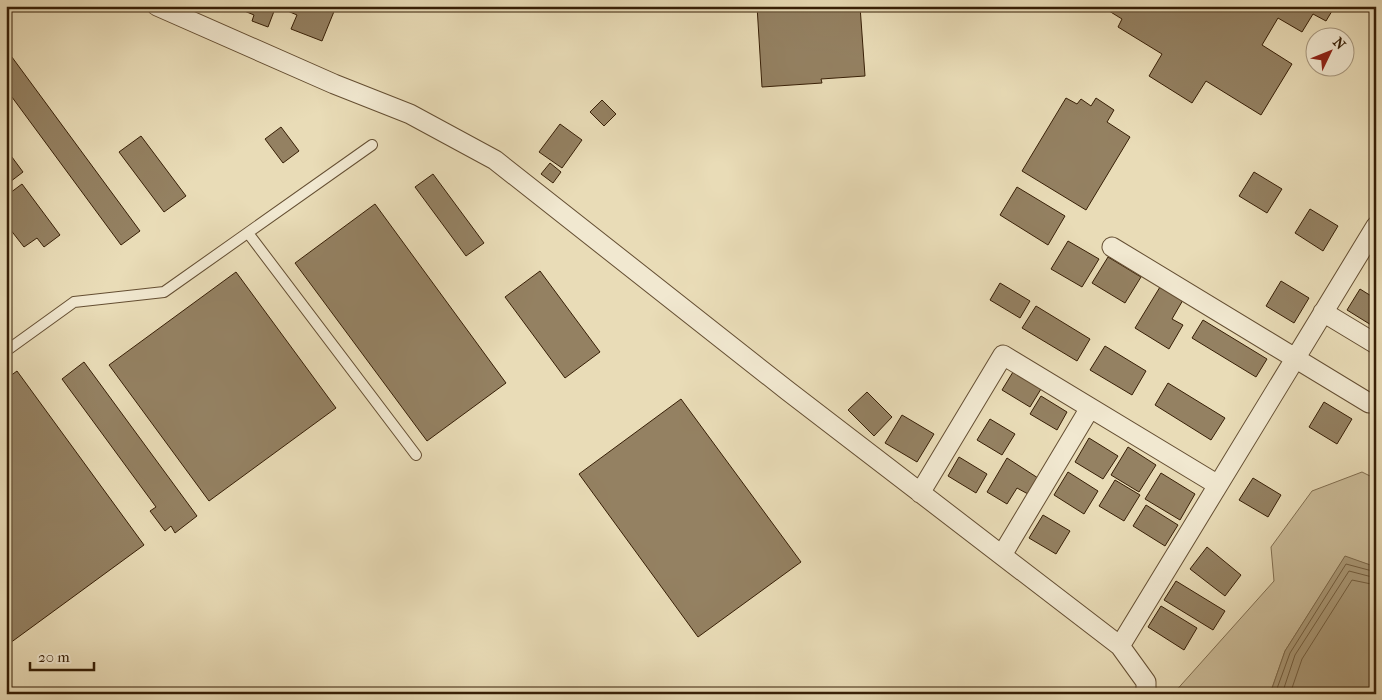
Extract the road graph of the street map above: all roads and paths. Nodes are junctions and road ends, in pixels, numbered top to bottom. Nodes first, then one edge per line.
1 (157, 6) edge
2 (372, 145) dead end
3 (1376, 226) edge
4 (248, 233) junction
5 (1112, 247) dead end
6 (1323, 312) junction
7 (1376, 344) edge
8 (6, 351) edge
9 (1295, 358) junction
10 (1370, 403) dead end
11 (1090, 408) junction
12 (416, 455) dead end
13 (1218, 485) junction
14 (920, 493) junction
15 (1002, 555) junction
16 (1120, 646) junction
17 (1146, 694) edge

1 - 14 street
2 - 4 lane
3 - 6 street
4 - 8 lane
4 - 12 lane
5 - 9 street
6 - 7 street
6 - 9 street
9 - 10 street
9 - 13 street
11 - 13 street
11 - 14 street
11 - 15 street
13 - 16 street
14 - 15 street
15 - 16 street
16 - 17 street

